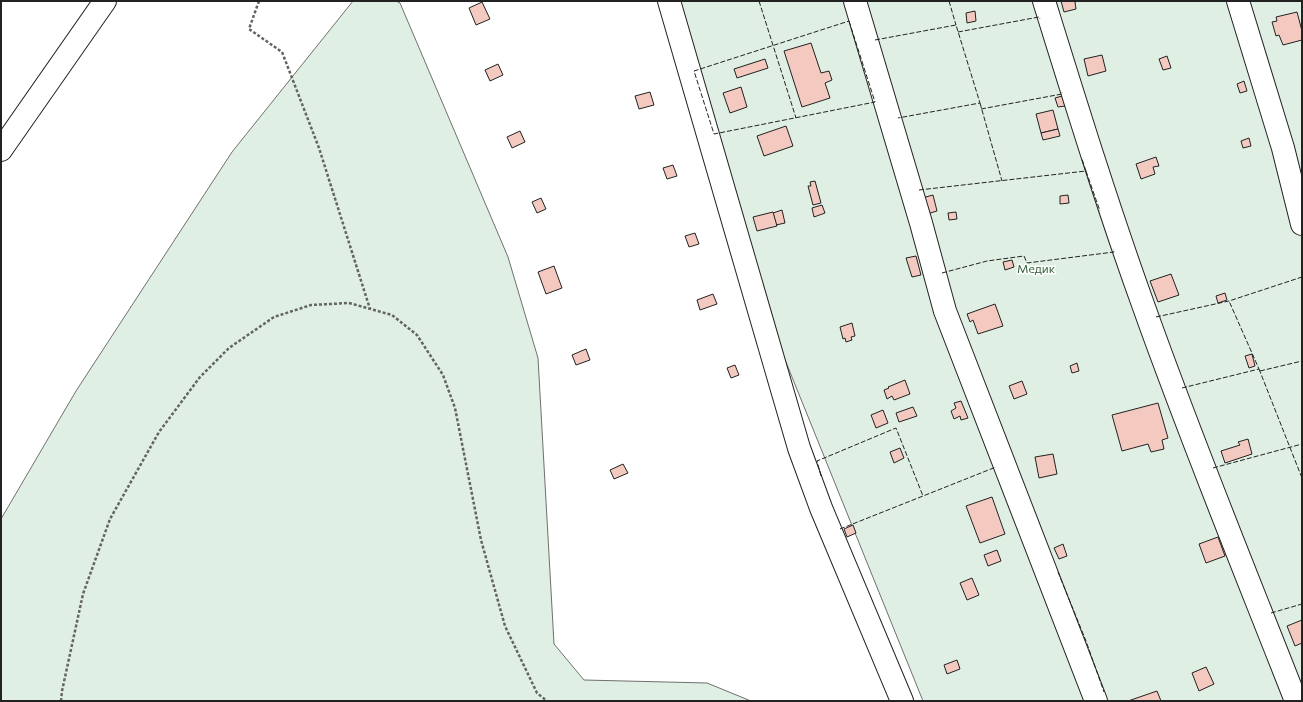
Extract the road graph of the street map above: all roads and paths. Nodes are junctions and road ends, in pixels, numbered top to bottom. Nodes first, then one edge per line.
1 (105, 1) edge
2 (259, 1) edge
3 (669, 1) edge
4 (855, 1) edge
5 (1044, 1) edge
6 (1238, 1) edge
7 (1, 150) edge
8 (1302, 224) edge
9 (371, 309) junction
10 (61, 701) edge
11 (546, 701) edge
12 (902, 701) edge
13 (1096, 701) edge
14 (1296, 701) edge

1 - 7 lane
2 - 9 path
3 - 12 lane
4 - 13 lane
5 - 14 lane
6 - 8 lane
9 - 10 path
9 - 11 path

